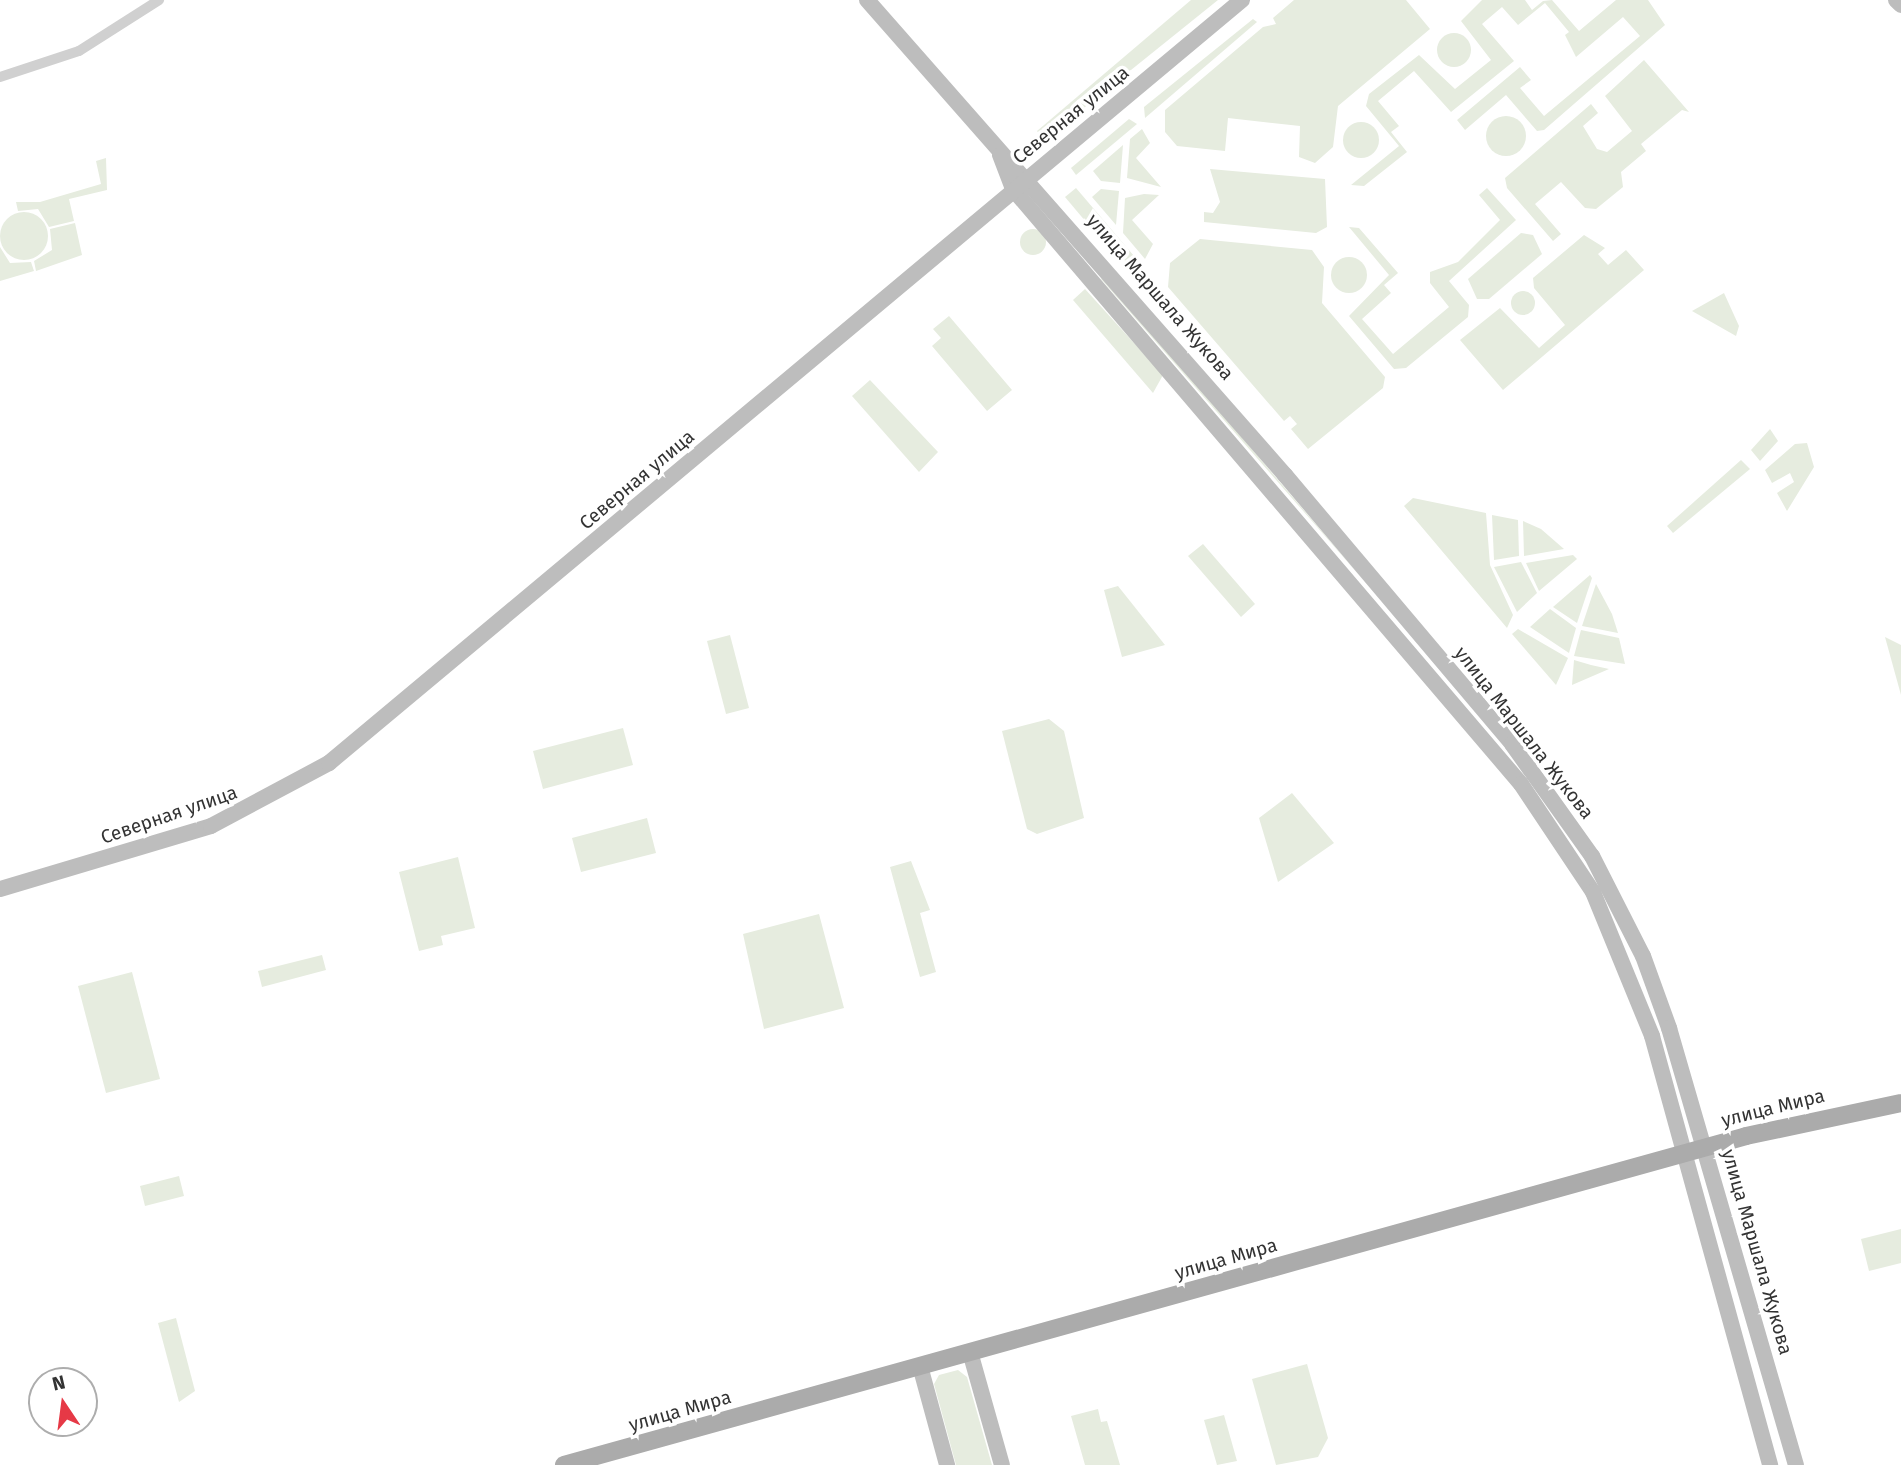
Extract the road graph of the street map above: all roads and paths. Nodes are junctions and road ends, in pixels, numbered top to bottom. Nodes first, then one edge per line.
1 (159, 0) edge
2 (867, 0) edge
3 (1242, 0) edge
4 (1896, 0) edge
5 (1901, 5) edge
6 (0, 77) edge
7 (999, 152) junction
8 (1029, 176) junction
9 (1013, 188) junction
10 (1097, 257) junction
11 (1083, 270) junction
12 (0, 889) edge
13 (1654, 984) junction
14 (1636, 990) junction
15 (1901, 1103) edge
16 (1706, 1147) junction
17 (1685, 1153) junction
18 (970, 1352) junction
19 (920, 1366) junction
20 (1786, 1430) junction
21 (1763, 1436) junction
22 (564, 1465) edge
23 (947, 1465) edge
24 (1002, 1465) edge
25 (1770, 1465) edge
26 (1796, 1465) edge

1 - 6 street
2 - 7 main road, улица Маршала Жукова
3 - 8 main road, Северная улица
4 - 5 main road
7 - 8 main road, улица Маршала Жукова
7 - 9 main road, улица Маршала Жукова
8 - 9 main road, Северная улица
8 - 10 main road, улица Маршала Жукова
9 - 11 main road, улица Маршала Жукова
9 - 12 main road, Северная улица
10 - 11 main road
10 - 13 main road, улица Маршала Жукова
11 - 14 main road, улица Маршала Жукова
13 - 14 main road
13 - 16 main road, улица Маршала Жукова
14 - 17 main road, улица Маршала Жукова
15 - 16 main road, улица Мира
16 - 17 main road, улица Мира
16 - 20 main road, улица Маршала Жукова
17 - 18 main road, улица Мира
17 - 21 main road, улица Маршала Жукова
18 - 19 main road, улица Мира
18 - 24 main road
19 - 22 main road, улица Мира
19 - 23 main road
20 - 21 main road
20 - 26 main road, улица Маршала Жукова
21 - 25 main road, улица Маршала Жукова

